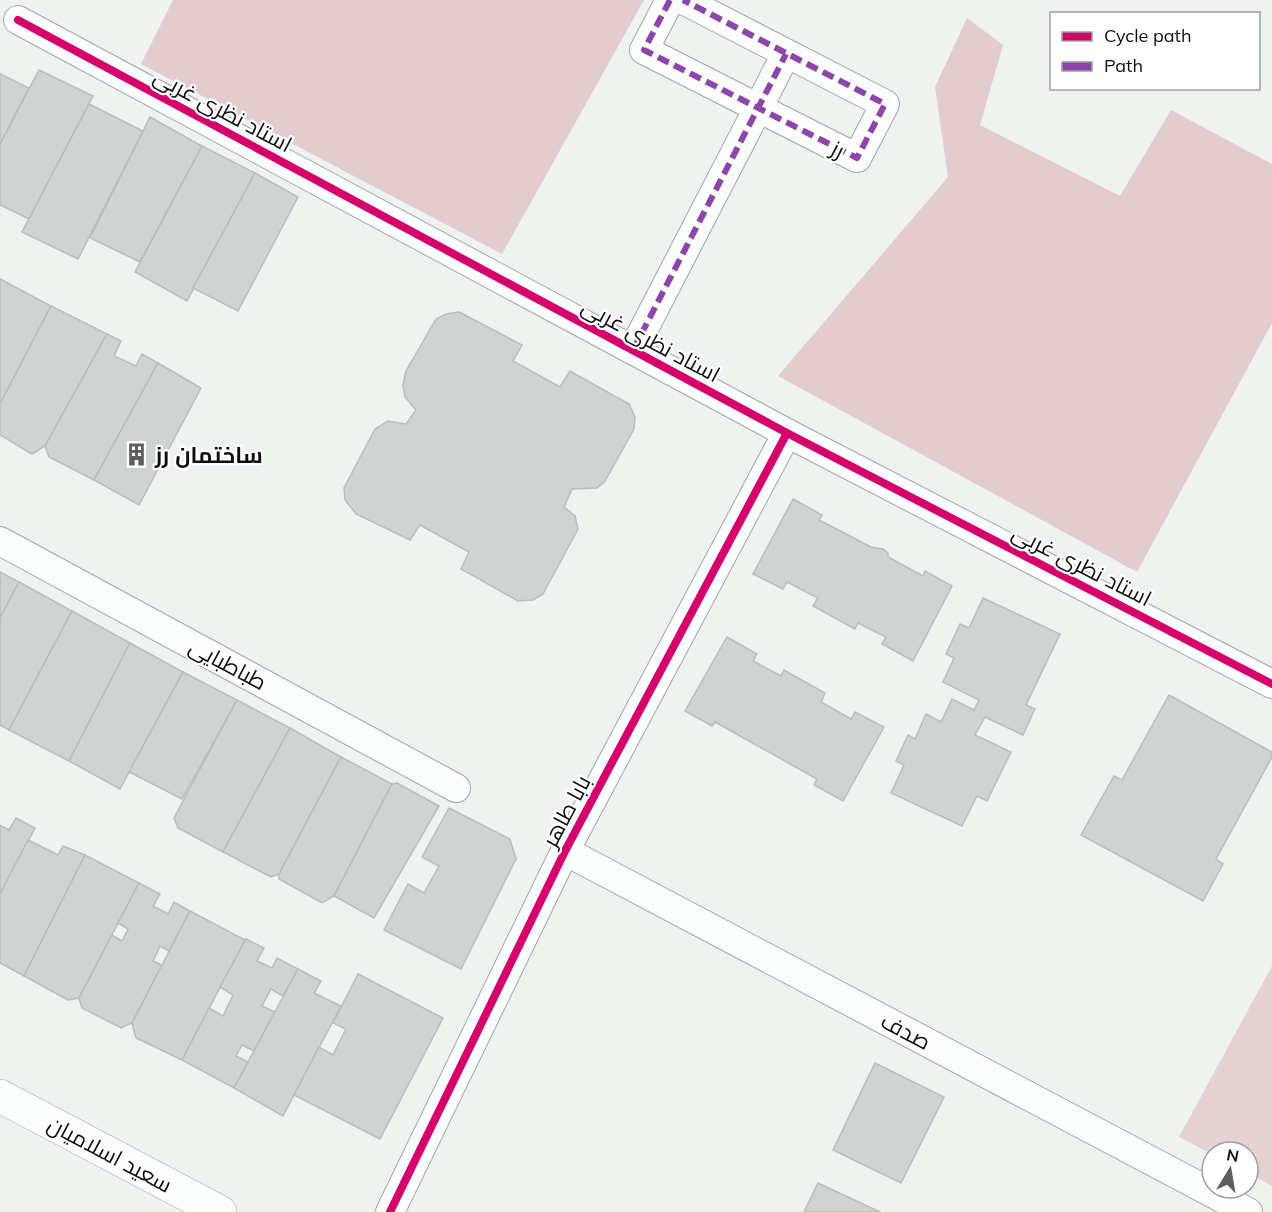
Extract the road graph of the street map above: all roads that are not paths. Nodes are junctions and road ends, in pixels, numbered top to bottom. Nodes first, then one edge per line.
1 (670, 0) edge
2 (683, 0) edge
3 (18, 20) dead end
4 (786, 54) junction
5 (758, 108) junction
6 (633, 351) junction
7 (787, 433) junction
8 (0, 541) edge
9 (1272, 684) edge
10 (456, 788) dead end
11 (565, 851) junction
12 (0, 1096) edge
13 (220, 1212) edge
14 (390, 1212) edge
15 (1248, 1212) edge

1 - 5 street, رز
2 - 4 street, رز
3 - 6 street, استاد نظری غربی
4 - 5 street
4 - 5 street, رز
5 - 6 street
6 - 7 street, استاد نظری غربی
7 - 9 street, استاد نظری غربی
7 - 11 street, بابا طاهر
8 - 10 street, طباطبایی
11 - 14 street, بابا طاهر
11 - 15 street, صدف
12 - 13 street, سعید اسلامیان

